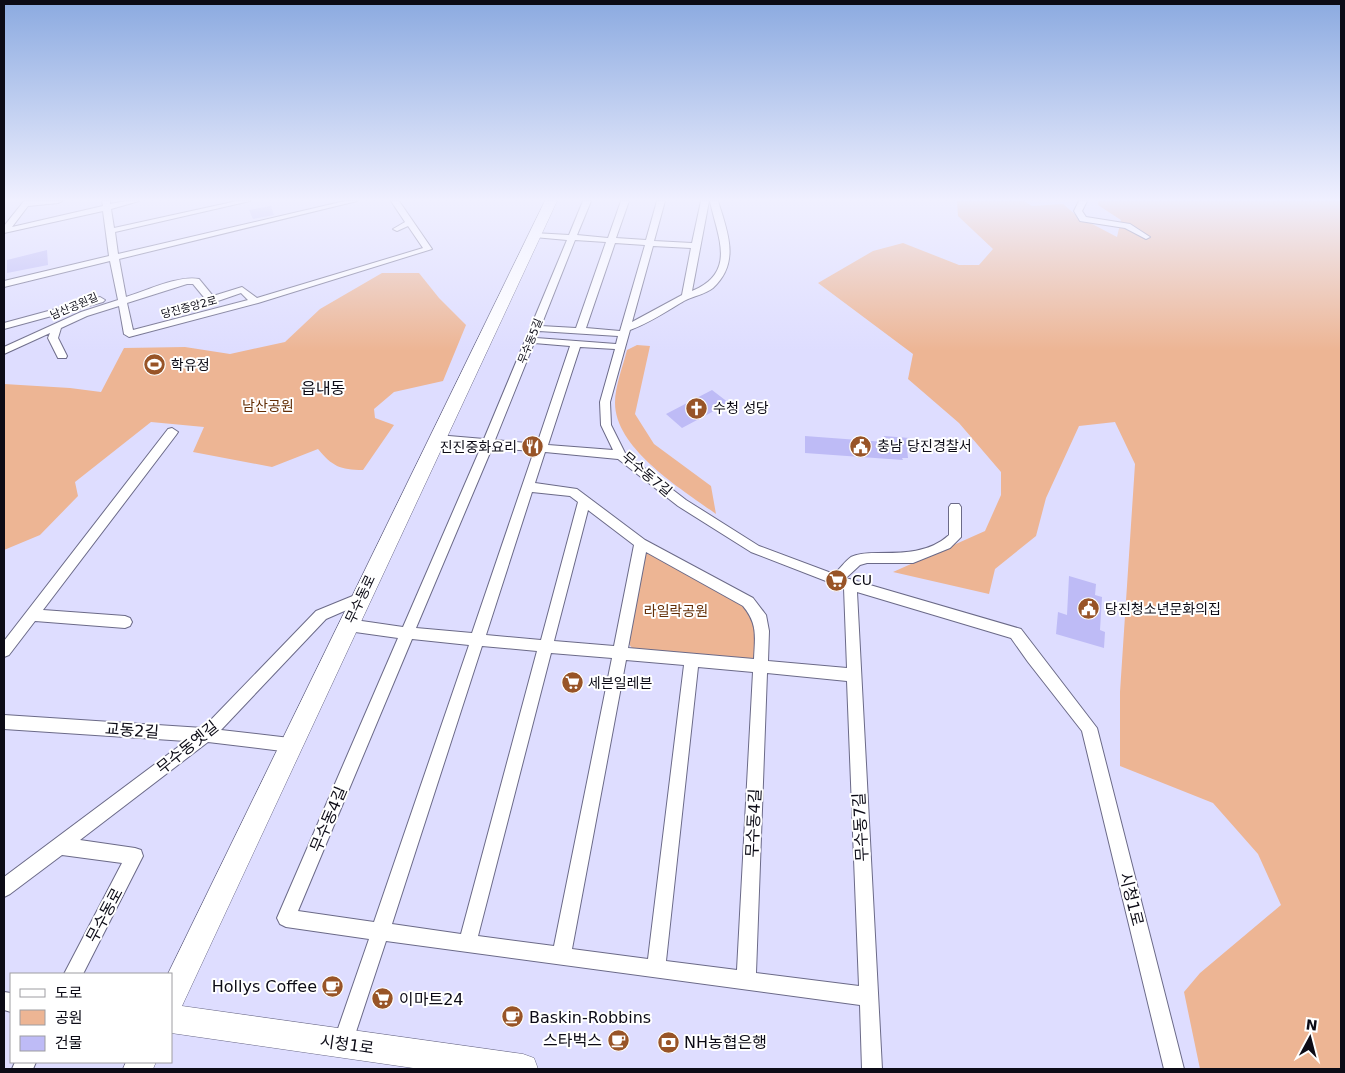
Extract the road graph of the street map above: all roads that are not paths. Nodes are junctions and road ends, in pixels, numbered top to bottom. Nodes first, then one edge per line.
1 (113, 251) edge
2 (133, 251) edge
3 (421, 251) edge
4 (526, 251) edge
5 (565, 251) edge
6 (607, 251) edge
7 (647, 251) edge
8 (694, 251) edge
9 (725, 251) edge
10 (114, 258) junction
11 (4, 284) edge
12 (686, 296) junction
13 (122, 297) junction
14 (255, 301) junction
15 (4, 326) edge
16 (58, 326) junction
17 (535, 328) junction
18 (580, 331) junction
19 (627, 331) junction
20 (530, 340) junction
21 (576, 343) junction
22 (621, 347) junction
23 (4, 351) edge
24 (62, 356) dead end
25 (172, 432) dead end
26 (438, 439) junction
27 (488, 444) junction
28 (542, 448) junction
29 (621, 455) junction
30 (529, 487) junction
31 (584, 502) junction
32 (955, 507) dead end
33 (641, 543) junction
34 (843, 582) junction
35 (360, 598) junction
36 (32, 615) junction
37 (125, 622) dead end
38 (348, 625) junction
39 (406, 633) junction
40 (476, 639) junction
41 (546, 646) junction
42 (4, 651) edge
43 (618, 653) junction
44 (692, 660) junction
45 (760, 666) junction
46 (854, 676) junction
47 (4, 722) edge
48 (1089, 728) joint
49 (206, 735) junction
50 (290, 744) junction
51 (59, 846) junction
52 (4, 888) edge
53 (380, 932) junction
54 (467, 944) junction
55 (561, 957) junction
56 (656, 969) junction
57 (74, 973) edge
58 (746, 980) junction
59 (172, 996) edge
60 (868, 997) junction
61 (172, 1019) edge
62 (343, 1044) junction
63 (492, 1067) edge
64 (523, 1069) edge
65 (872, 1069) edge
66 (1174, 1069) edge

1 - 10 street
2 - 10 street
3 - 14 street, 당진중앙2로
4 - 26 street, 무수동로
5 - 17 street, 무수동5길
6 - 18 street
7 - 19 street, 무수동7길
8 - 12 street
9 - 12 street
10 - 11 street
10 - 13 street
12 - 19 street
13 - 14 street, 당진중앙2로
13 - 14 street, 당진중앙2로
13 - 15 street
13 - 16 street, 남산공원길
16 - 23 street, 남산공원길
16 - 24 street
17 - 18 street
17 - 20 street, 무수동5길
18 - 19 street
19 - 22 street, 무수동7길
20 - 21 street
20 - 27 street, 무수동5길
21 - 22 street
21 - 28 street
22 - 29 street, 무수동7길
25 - 36 street
26 - 27 street
26 - 35 street, 무수동로
27 - 28 street
27 - 39 street, 무수동4길
28 - 29 street
28 - 30 street
29 - 34 street, 무수동7길
30 - 31 street, 무수동4길
30 - 40 street
31 - 33 street, 무수동4길
31 - 41 street
32 - 34 street
33 - 43 street
33 - 45 street, 무수동4길
34 - 46 street, 무수동7길
34 - 48 street, 무수동7길
35 - 38 street, 무수동로
35 - 49 street, 무수동옛길
36 - 37 street
36 - 42 street
38 - 39 street
38 - 50 street, 무수동로
39 - 40 street
39 - 53 street, 무수동4길
40 - 41 street
40 - 53 street
41 - 43 street
41 - 54 street
43 - 44 street
43 - 55 street
44 - 45 street
44 - 56 street
45 - 46 street
45 - 58 street, 무수동4길
46 - 60 street, 무수동7길
47 - 49 street, 교동2길
48 - 66 street, 시청1로
49 - 50 street, 교동2길
49 - 51 street, 무수동옛길
50 - 59 street, 무수동로
51 - 52 street, 무수동옛길
51 - 57 street, 무수동로
53 - 54 street, 무수동4길
53 - 62 street
54 - 55 street, 무수동4길
55 - 56 street, 무수동4길
56 - 58 street, 무수동4길
58 - 60 street, 무수동4길
60 - 65 street, 무수동7길
61 - 62 street, 시청1로
62 - 63 street, 시청1로
63 - 64 street, 시청1로

